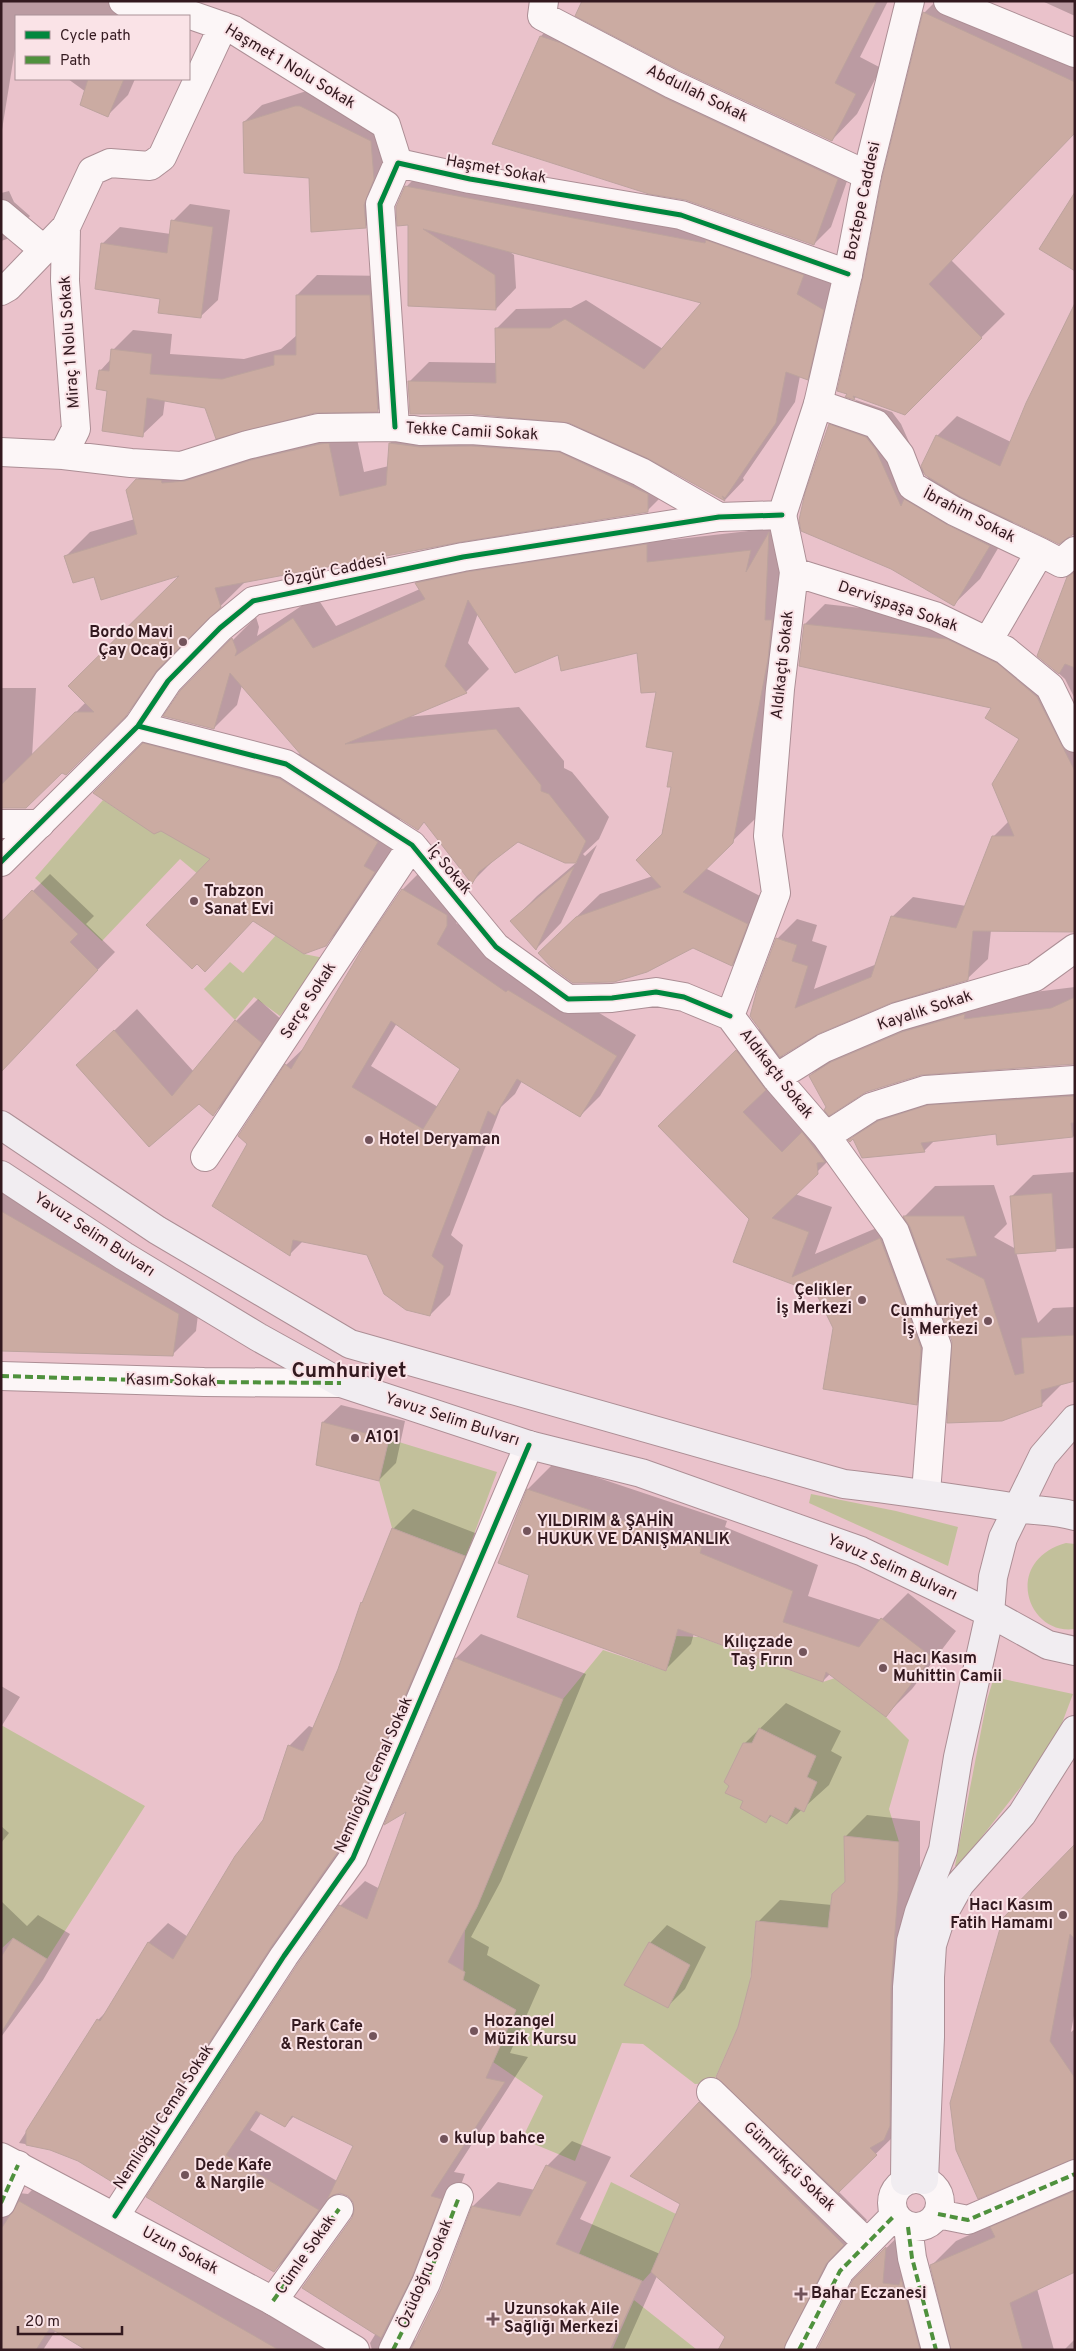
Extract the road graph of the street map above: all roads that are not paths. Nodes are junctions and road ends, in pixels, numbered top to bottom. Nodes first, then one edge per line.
1 (123, 1) edge
2 (544, 1) edge
3 (910, 1) edge
4 (948, 1) edge
5 (224, 26) junction
6 (1075, 53) edge
7 (398, 163) junction
8 (867, 175) junction
9 (1, 214) edge
10 (66, 227) junction
11 (43, 249) junction
12 (848, 274) junction
13 (1, 291) edge
14 (818, 404) junction
15 (395, 427) junction
16 (1, 452) edge
17 (63, 454) junction
18 (782, 515) junction
19 (719, 517) junction
20 (1075, 551) edge
21 (1040, 552) junction
22 (794, 572) junction
23 (988, 641) junction
24 (138, 726) junction
25 (1075, 738) edge
26 (1, 824) edge
27 (40, 824) junction
28 (412, 845) junction
29 (1, 862) edge
30 (1075, 948) edge
31 (730, 1016) junction
32 (776, 1078) junction
33 (1075, 1080) edge
34 (1, 1126) edge
35 (826, 1136) junction
36 (205, 1158) dead end
37 (1, 1175) edge
38 (1, 1376) edge
39 (341, 1383) junction
40 (1075, 1419) edge
41 (528, 1445) junction
42 (926, 1493) junction
43 (1019, 1509) junction
44 (1075, 1516) edge
45 (990, 1613) junction
46 (1075, 1651) edge
47 (1075, 1730) edge
48 (936, 1871) junction
49 (960, 1884) junction
50 (711, 2092) dead end
51 (10, 2161) edge
52 (1075, 2174) edge
53 (915, 2181) junction
54 (459, 2197) dead end
55 (1, 2203) edge
56 (338, 2209) dead end
57 (938, 2214) junction
58 (115, 2216) junction
59 (902, 2221) junction
60 (866, 2242) junction
61 (273, 2301) junction
62 (355, 2350) edge
63 (393, 2350) edge
64 (799, 2350) edge
65 (936, 2350) edge

1 - 5 street, Haşmet 1 Nolu Sokak
2 - 8 street, Abdullah Sokak
3 - 8 street, Boztepe Caddesi
4 - 6 street
5 - 7 street, Haşmet 1 Nolu Sokak
5 - 10 street
7 - 12 street, Haşmet Sokak
7 - 15 street
8 - 12 street, Boztepe Caddesi
9 - 11 street
10 - 11 street
10 - 17 street, Miraç 1 Nolu Sokak
11 - 13 street
12 - 14 street, Boztepe Caddesi
14 - 18 street, Boztepe Caddesi
14 - 21 street, İbrahim Sokak
15 - 17 street, Tekke Camii Sokak
15 - 19 street, Tekke Camii Sokak
16 - 17 street, Tekke Camii Sokak
18 - 19 street, Özgür Caddesi
18 - 22 street, Aldıkaçtı Sokak
19 - 24 street, Özgür Caddesi
20 - 21 street, İbrahim Sokak
21 - 23 street
22 - 23 street, Dervişpaşa Sokak
22 - 31 street, Aldıkaçtı Sokak
23 - 25 street, Dervişpaşa Sokak
24 - 27 street, Özgür Caddesi
24 - 28 street, İç Sokak
26 - 27 street
27 - 29 street, Özgür Caddesi
28 - 31 street, İç Sokak
28 - 36 street, Serçe Sokak
30 - 32 street, Kayalık Sokak
31 - 32 street, Aldıkaçtı Sokak
32 - 35 street, Aldıkaçtı Sokak
33 - 35 street
34 - 42 main road
35 - 42 street, Aldıkaçtı Sokak
37 - 39 main road, Yavuz Selim Bulvarı
38 - 39 street, Kasım Sokak
39 - 41 main road, Yavuz Selim Bulvarı
40 - 43 main road
41 - 45 main road, Yavuz Selim Bulvarı
41 - 58 street, Nemlioğlu Cemal Sokak
42 - 43 main road
43 - 44 main road
43 - 45 main road
45 - 46 main road, Yavuz Selim Bulvarı
45 - 48 main road
47 - 49 main road
48 - 49 street
48 - 53 main road
49 - 53 main road
50 - 60 street, Gümrükçü Sokak
51 - 55 street
51 - 58 street, Uzun Sokak
52 - 57 street
53 - 57 street
53 - 59 street
54 - 63 street, Özüdoğru Sokak
56 - 61 street, Cümle Sokak
57 - 59 street
58 - 61 street, Uzun Sokak
59 - 60 street
59 - 65 street
60 - 64 street
61 - 62 street, Uzun Sokak

